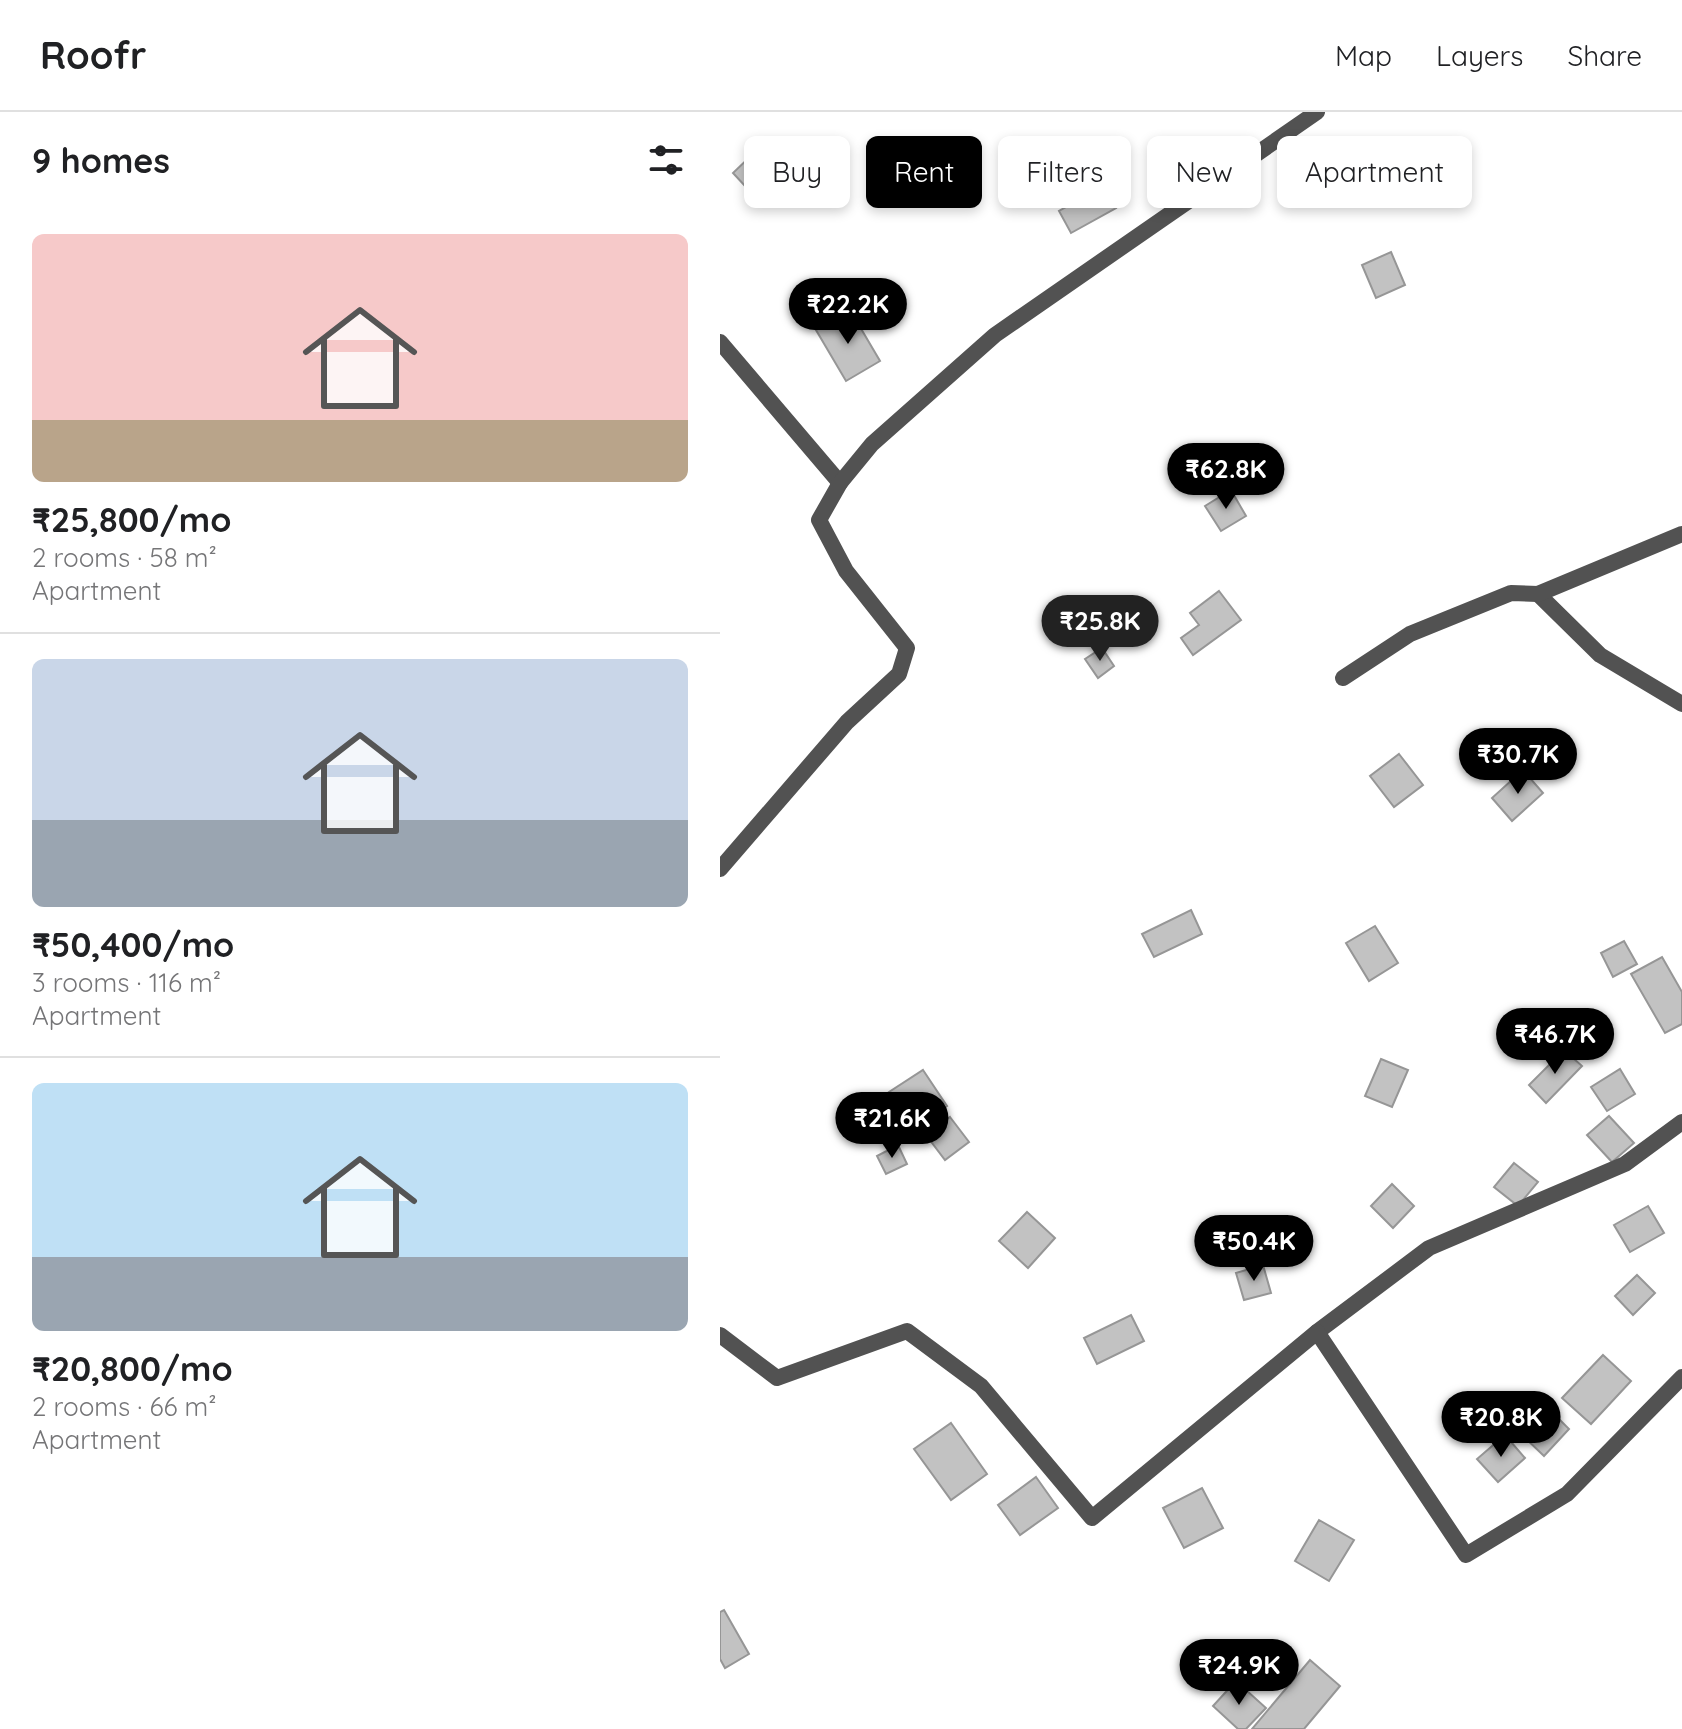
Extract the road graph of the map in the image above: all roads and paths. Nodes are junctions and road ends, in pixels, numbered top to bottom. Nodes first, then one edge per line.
1 (1317, 112) edge
2 (720, 342) edge
3 (840, 483) junction
4 (1682, 534) edge
5 (1538, 594) junction
6 (1343, 678) dead end
7 (1682, 704) edge
8 (720, 869) edge
9 (1682, 1122) edge
10 (1317, 1332) junction
11 (720, 1335) edge
12 (1682, 1377) edge

1 - 3 street
2 - 3 street
3 - 8 street
4 - 5 street
5 - 6 street
5 - 7 street
9 - 10 street
10 - 11 street
10 - 12 street

